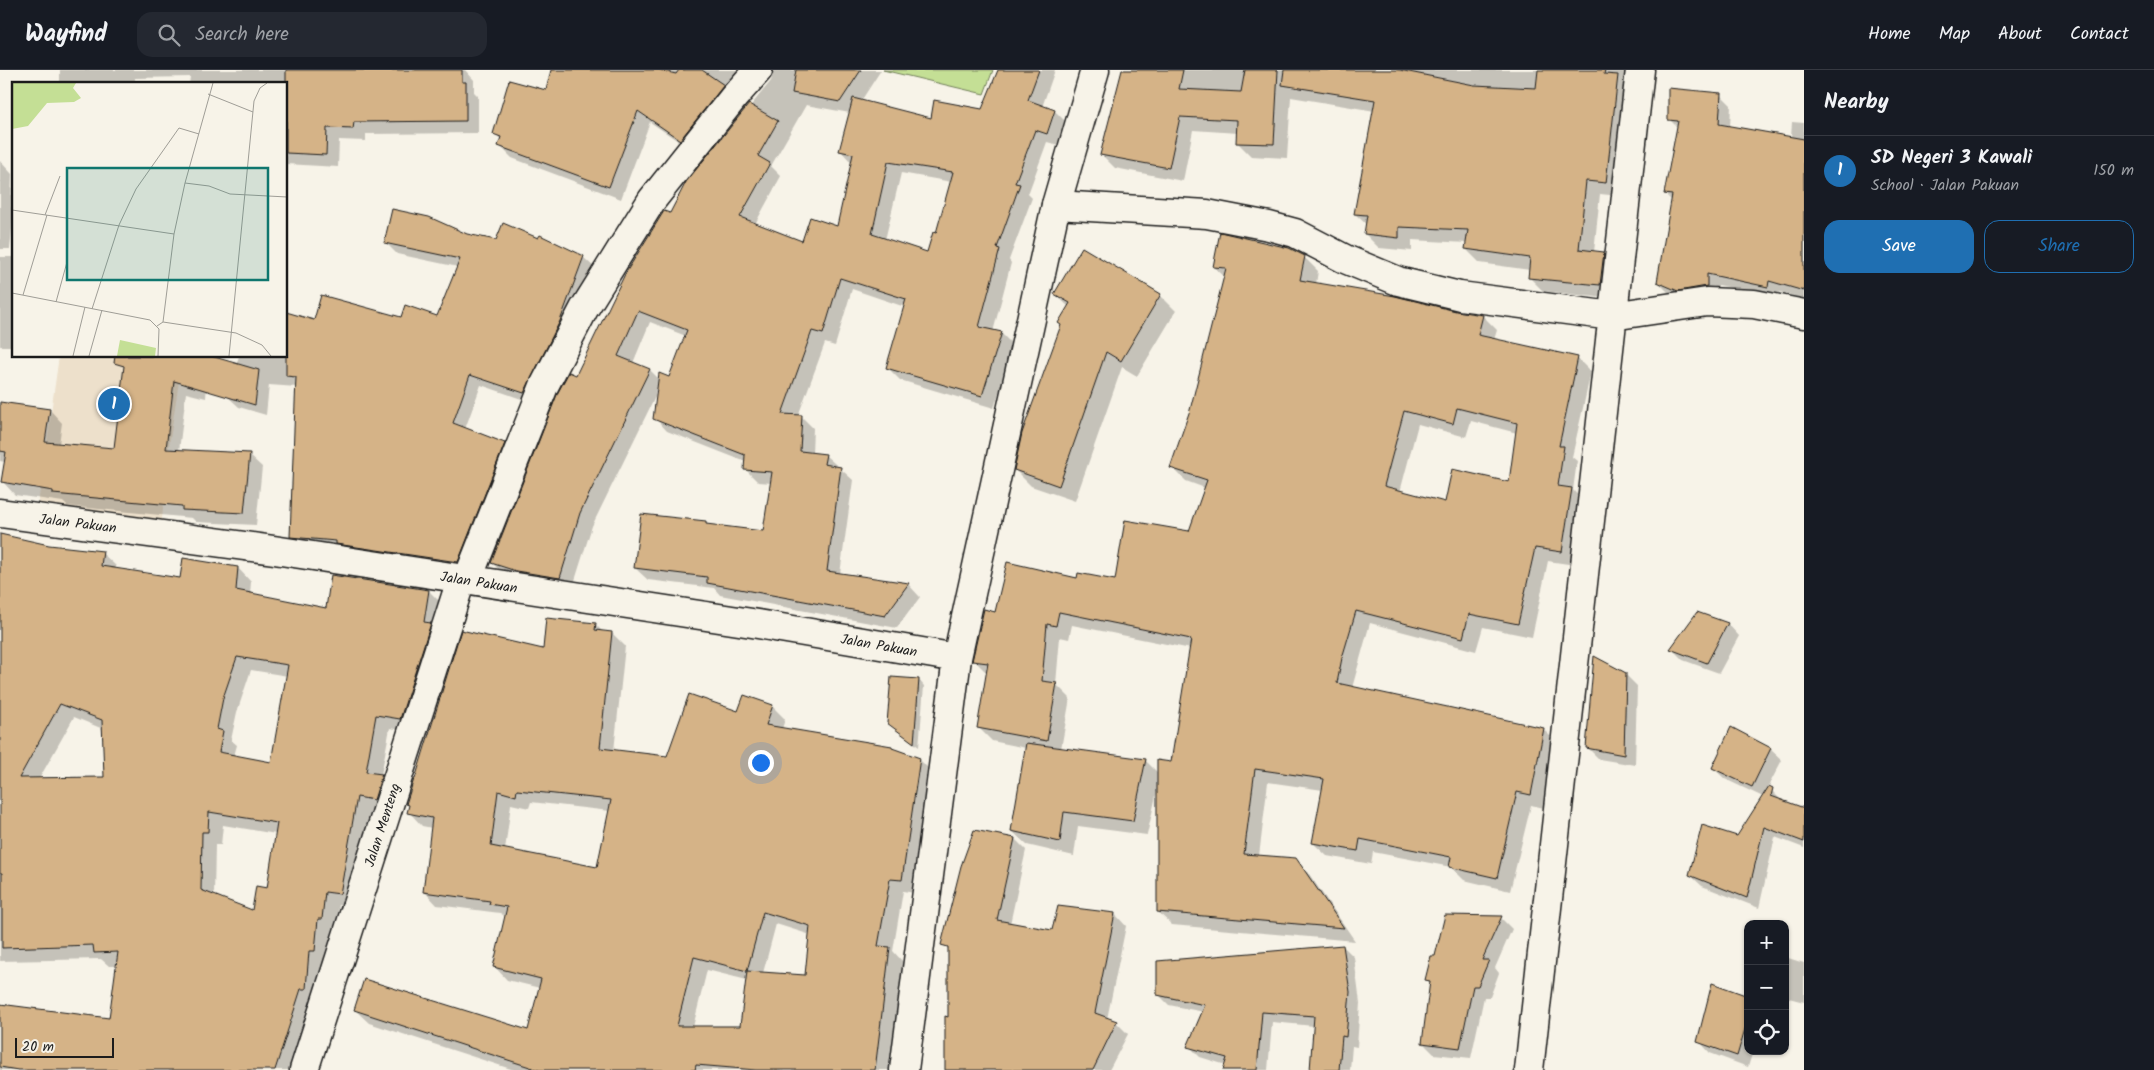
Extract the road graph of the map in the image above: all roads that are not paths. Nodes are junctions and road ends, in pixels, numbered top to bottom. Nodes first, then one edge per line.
1 (758, 70) edge
2 (1095, 70) edge
3 (1640, 70) edge
4 (1056, 205) junction
5 (1804, 314) edge
6 (1612, 316) junction
7 (0, 513) edge
8 (464, 580) junction
9 (957, 658) junction
10 (304, 1070) edge
11 (904, 1070) edge
12 (1529, 1070) edge

1 - 8 street, Jalan Menteng
2 - 4 street
3 - 6 street
4 - 6 street
4 - 9 street
5 - 6 street
6 - 12 street
7 - 8 street, Jalan Pakuan
8 - 9 street, Jalan Pakuan
8 - 10 street, Jalan Menteng
9 - 11 street

